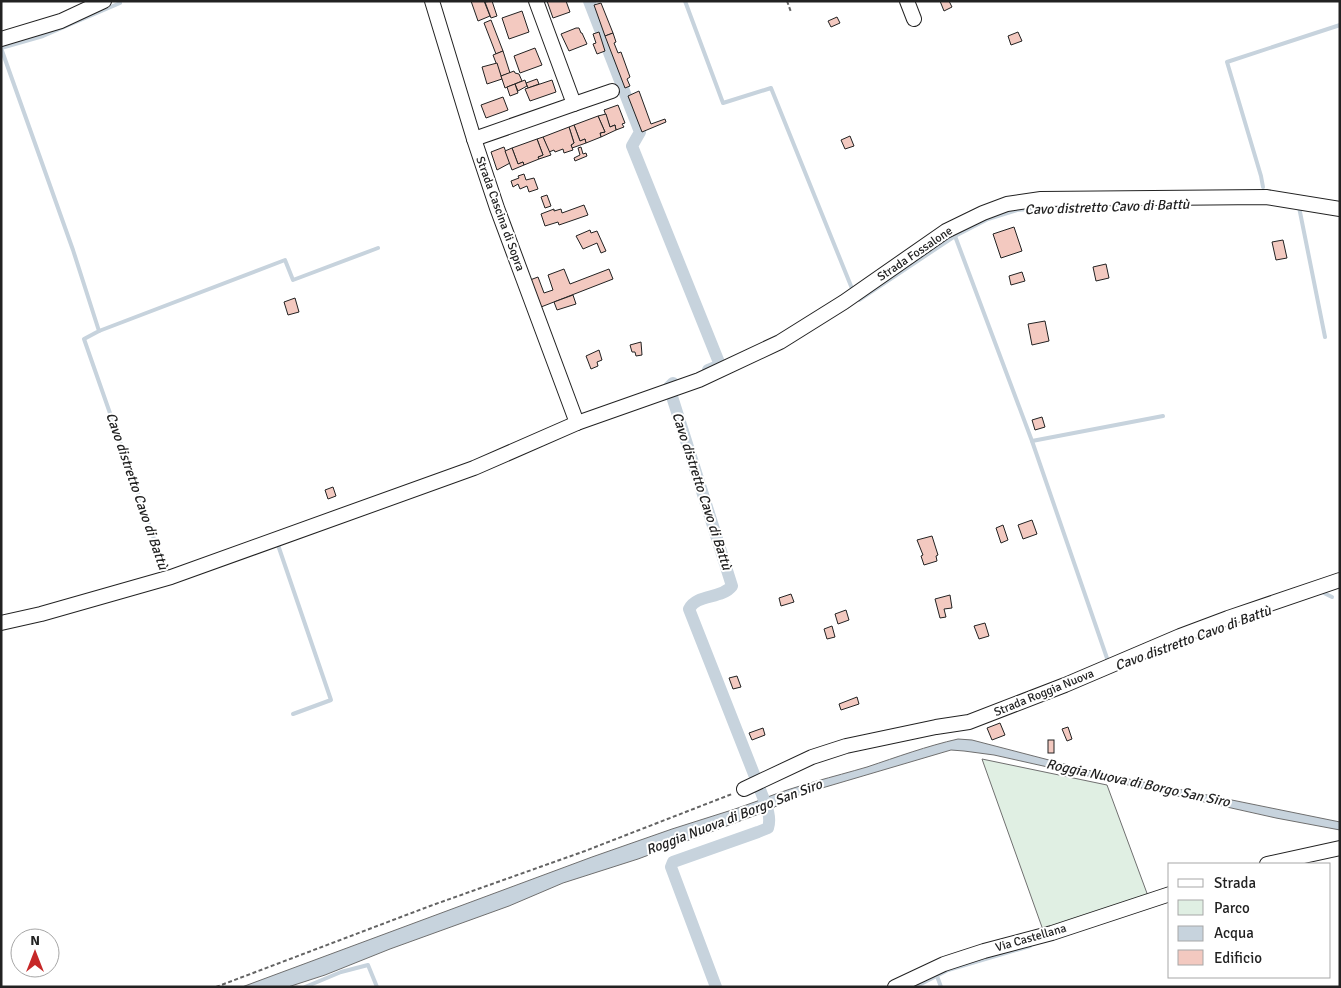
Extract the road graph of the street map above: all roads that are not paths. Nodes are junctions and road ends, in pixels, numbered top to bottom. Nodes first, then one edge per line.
1 (104, 1) edge
2 (432, 1) edge
3 (536, 1) edge
4 (907, 1) edge
5 (914, 19) dead end
6 (1, 39) edge
7 (612, 91) dead end
8 (574, 104) junction
9 (474, 140) junction
10 (1340, 209) edge
11 (577, 423) junction
12 (1340, 580) edge
13 (1, 622) edge
14 (754, 786) road end
15 (1340, 848) edge
16 (1272, 863) edge
17 (1168, 895) edge
18 (895, 987) edge

1 - 6 street
2 - 9 street, Strada Cascina di Sopra
3 - 8 street
4 - 5 street
7 - 8 street
8 - 9 street
9 - 11 street, Strada Cascina di Sopra
10 - 11 street, Strada Fossalone
11 - 13 street, Strada Fossalone
12 - 14 street, Strada Roggia Nuova
15 - 16 street
17 - 18 street, Via Castellana

